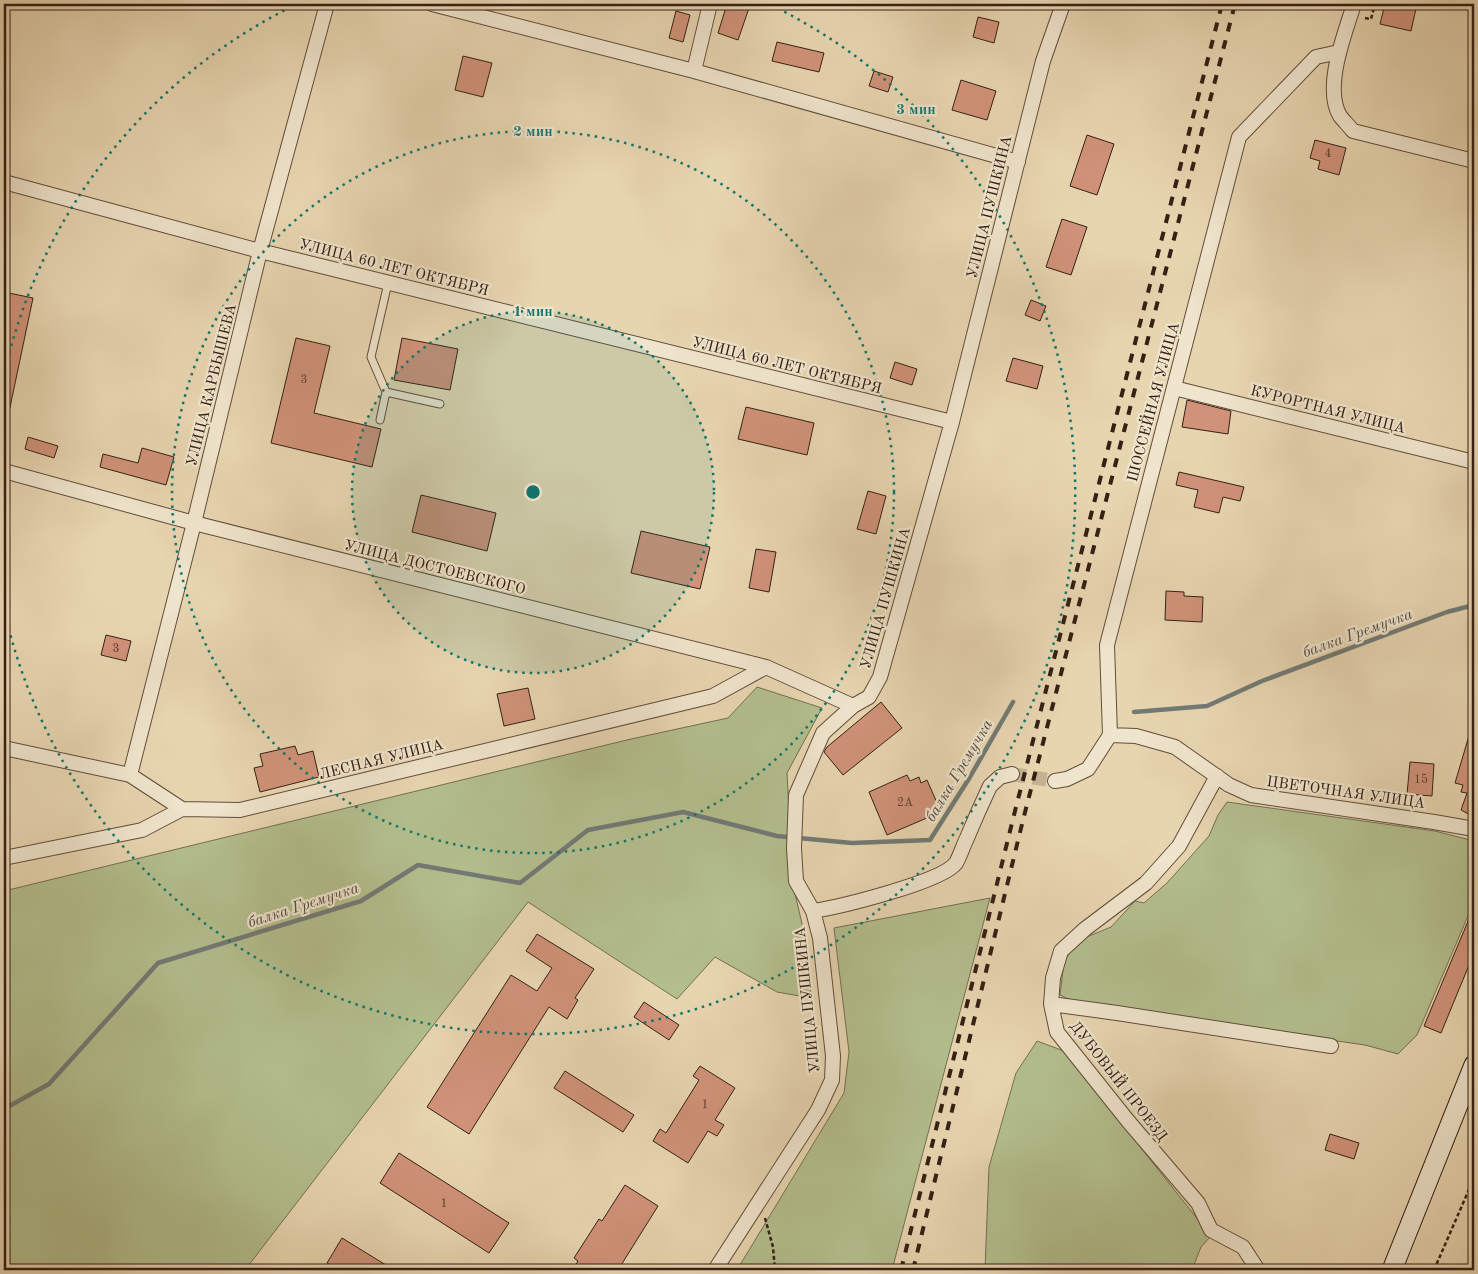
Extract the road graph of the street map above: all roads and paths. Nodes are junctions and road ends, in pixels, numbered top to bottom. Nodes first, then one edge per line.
1 (327, 4) edge
2 (432, 4) edge
3 (710, 4) edge
4 (1063, 4) edge
5 (1354, 4) edge
6 (1375, 4) edge
7 (1371, 19) dead end
8 (1340, 52) junction
9 (694, 71) junction
10 (1474, 160) edge
11 (1018, 162) junction
12 (4, 182) edge
13 (260, 251) junction
14 (388, 283) junction
15 (1174, 388) junction
16 (386, 392) junction
17 (440, 404) dead end
18 (380, 420) dead end
19 (952, 422) junction
20 (1474, 462) edge
21 (4, 471) edge
22 (194, 523) junction
23 (766, 667) junction
24 (853, 706) junction
25 (1110, 735) junction
26 (4, 748) edge
27 (1012, 774) tunnel mouth
28 (130, 775) junction
29 (1217, 776) junction
30 (1055, 781) tunnel mouth
31 (182, 809) junction
32 (1474, 829) edge
33 (4, 858) edge
34 (813, 911) junction
35 (1051, 1004) junction
36 (1331, 1046) dead end
37 (1474, 1065) edge
38 (1474, 1178) edge
39 (761, 1199) junction
40 (715, 1270) edge
41 (775, 1270) edge
42 (1258, 1270) edge
43 (1392, 1270) edge
44 (1434, 1270) edge

1 - 13 street, УЛИЦА КАРБЫШЕВА
2 - 9 street
3 - 9 street
4 - 11 street, УЛИЦА ПУШКИНА
5 - 8 street
6 - 7 path
8 - 10 street
8 - 15 street, ШОССЕЙНАЯ УЛИЦА
9 - 11 street
11 - 19 street, УЛИЦА ПУШКИНА
12 - 13 street, УЛИЦА 60 ЛЕТ ОКТЯБРЯ
13 - 14 street, УЛИЦА 60 ЛЕТ ОКТЯБРЯ
13 - 22 street, УЛИЦА КАРБЫШЕВА
14 - 16 lane
14 - 19 street, УЛИЦА 60 ЛЕТ ОКТЯБРЯ
15 - 20 street, КУРОРТНАЯ УЛИЦА
15 - 25 street, ШОССЕЙНАЯ УЛИЦА
16 - 17 lane
16 - 18 lane
19 - 24 street, УЛИЦА ПУШКИНА
21 - 22 street, УЛИЦА ДОСТОЕВСКОГО
22 - 23 street, УЛИЦА ДОСТОЕВСКОГО
22 - 28 street, УЛИЦА КАРБЫШЕВА
23 - 24 street, УЛИЦА ДОСТОЕВСКОГО
23 - 31 street, ЛЕСНАЯ УЛИЦА
24 - 34 street, УЛИЦА ПУШКИНА
25 - 29 street, ЦВЕТОЧНАЯ УЛИЦА
25 - 30 street
26 - 28 street
27 - 34 street
28 - 31 street
29 - 32 street, ЦВЕТОЧНАЯ УЛИЦА
29 - 35 street
31 - 33 street
34 - 39 street, УЛИЦА ПУШКИНА
35 - 36 street, ДУБОВЫЙ ПРОЕЗД
35 - 42 street, ДУБОВЫЙ ПРОЕЗД
37 - 43 main road
38 - 44 path
39 - 40 street, УЛИЦА ПУШКИНА
39 - 41 path

